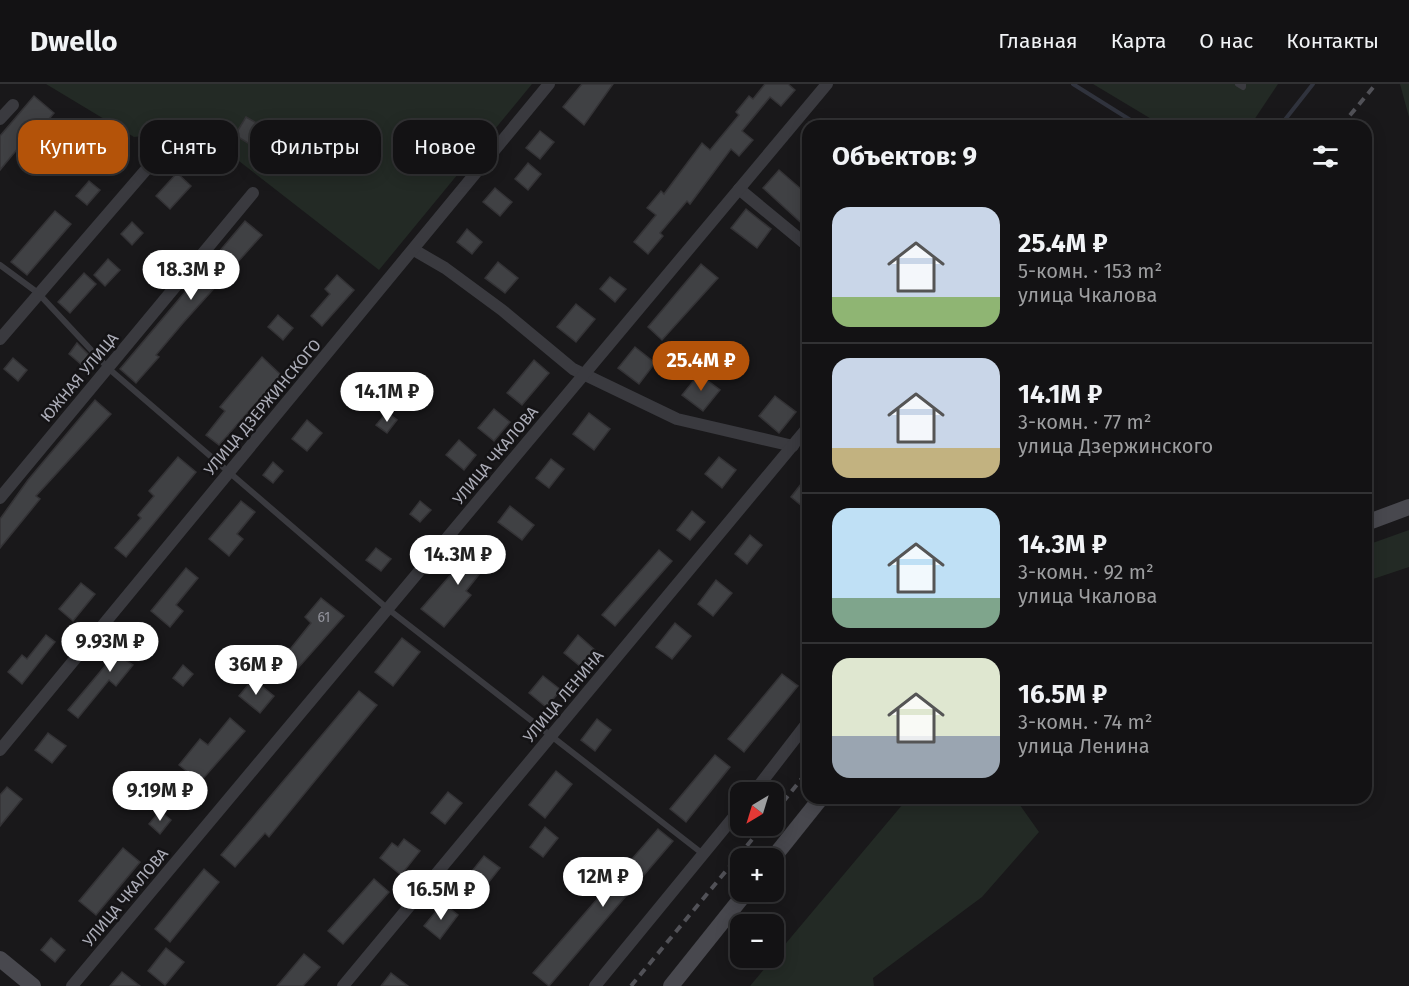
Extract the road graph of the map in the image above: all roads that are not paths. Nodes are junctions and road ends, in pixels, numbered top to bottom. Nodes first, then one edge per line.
1 (549, 84) edge
2 (827, 84) edge
3 (1238, 84) edge
4 (1243, 84) edge
5 (13, 105) dead end
6 (0, 119) edge
7 (143, 174) edge
8 (739, 189) junction
9 (253, 193) dead end
10 (802, 241) edge
11 (414, 250) junction
12 (0, 265) edge
13 (38, 293) junction
14 (0, 339) edge
15 (108, 368) junction
16 (584, 374) junction
17 (802, 435) edge
18 (793, 446) junction
19 (230, 473) junction
20 (0, 498) edge
21 (1409, 507) edge
22 (1372, 521) edge
23 (388, 609) junction
24 (802, 730) edge
25 (553, 734) junction
26 (0, 750) edge
27 (762, 782) edge
28 (816, 804) edge
29 (730, 821) edge
30 (781, 848) edge
31 (703, 854) junction
32 (738, 902) edge
33 (0, 959) edge
34 (33, 986) edge
35 (72, 986) edge
36 (343, 986) edge
37 (595, 986) edge
38 (671, 986) edge

1 - 11 street, УЛИЦА ДЗЕРЖИНСКОГО
2 - 8 street, УЛИЦА ЧКАЛОВА
3 - 4 lane
5 - 6 street
7 - 13 street
8 - 10 street
8 - 16 street, УЛИЦА ЧКАЛОВА
9 - 15 street, ЮЖНАЯ УЛИЦА
11 - 16 street
11 - 19 street, УЛИЦА ДЗЕРЖИНСКОГО
12 - 13 lane
13 - 14 street
13 - 15 lane
15 - 19 lane
15 - 20 street, ЮЖНАЯ УЛИЦА
16 - 18 street
16 - 23 street, УЛИЦА ЧКАЛОВА
17 - 18 street, УЛИЦА ЛЕНИНА
18 - 25 street, УЛИЦА ЛЕНИНА
19 - 23 lane
19 - 26 street, УЛИЦА ДЗЕРЖИНСКОГО
21 - 22 main road
23 - 25 lane
23 - 35 street, УЛИЦА ЧКАЛОВА
24 - 27 street
25 - 31 lane
25 - 36 street, УЛИЦА ЛЕНИНА
28 - 30 main road
29 - 31 street
31 - 37 street
32 - 38 main road
33 - 34 main road

